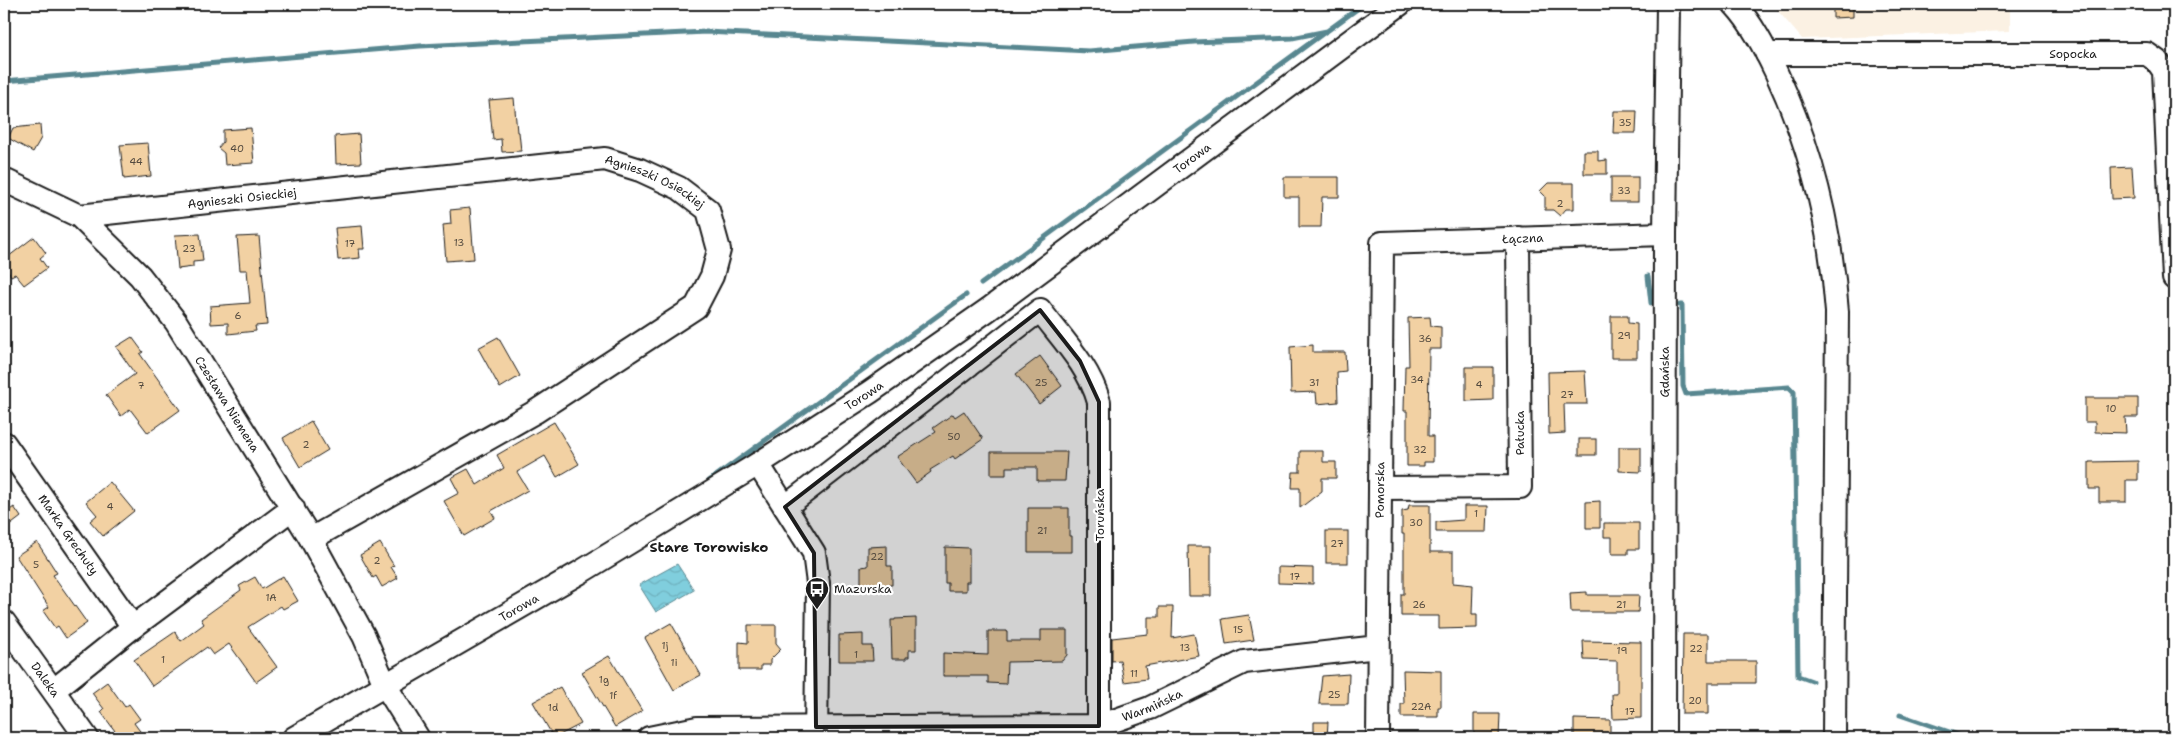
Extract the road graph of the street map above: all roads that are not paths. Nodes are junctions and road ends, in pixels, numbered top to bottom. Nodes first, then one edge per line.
1 (1400, 4) edge
2 (1734, 4) edge
3 (1668, 5) edge
4 (1767, 54) junction
5 (4, 180) edge
6 (79, 216) junction
7 (1665, 234) junction
8 (1518, 238) junction
9 (1382, 243) joint
10 (2174, 278) edge
11 (4, 443) edge
12 (758, 464) junction
13 (1380, 488) junction
14 (785, 507) junction
15 (293, 508) junction
16 (311, 538) junction
17 (4, 622) edge
18 (133, 627) junction
19 (1378, 646) junction
20 (385, 685) junction
21 (54, 690) junction
22 (1099, 732) edge
23 (816, 733) edge
24 (88, 738) edge
25 (294, 738) edge
26 (418, 738) edge
27 (649, 738) edge
28 (1378, 738) edge
29 (1664, 738) edge
30 (1834, 738) edge

1 - 12 street, Torowa
2 - 4 street
3 - 7 street, Gdańska
4 - 10 street, Sopocka
4 - 30 street
5 - 6 street, Czesława Niemena
6 - 15 street, Czesława Niemena
6 - 16 street, Agnieszki Osieckiej
7 - 8 street, Łączna
7 - 29 street, Gdańska
8 - 9 street, Łączna
8 - 13 street, Pałucka
9 - 13 street, Pomorska
11 - 18 street, Marka Grechuty
12 - 14 street
12 - 20 street, Torowa
13 - 19 street, Pomorska
14 - 22 street, Toruńska
14 - 23 street
15 - 16 street, Czesława Niemena
15 - 18 street
16 - 20 street, Czesława Niemena
17 - 21 street, Daleka
18 - 21 street
19 - 22 street, Warmińska
19 - 28 street, Pomorska
20 - 25 street, Torowa
20 - 26 street, Czesława Niemena
21 - 24 street, Daleka
22 - 23 street, Warmińska
23 - 27 street, Warmińska

